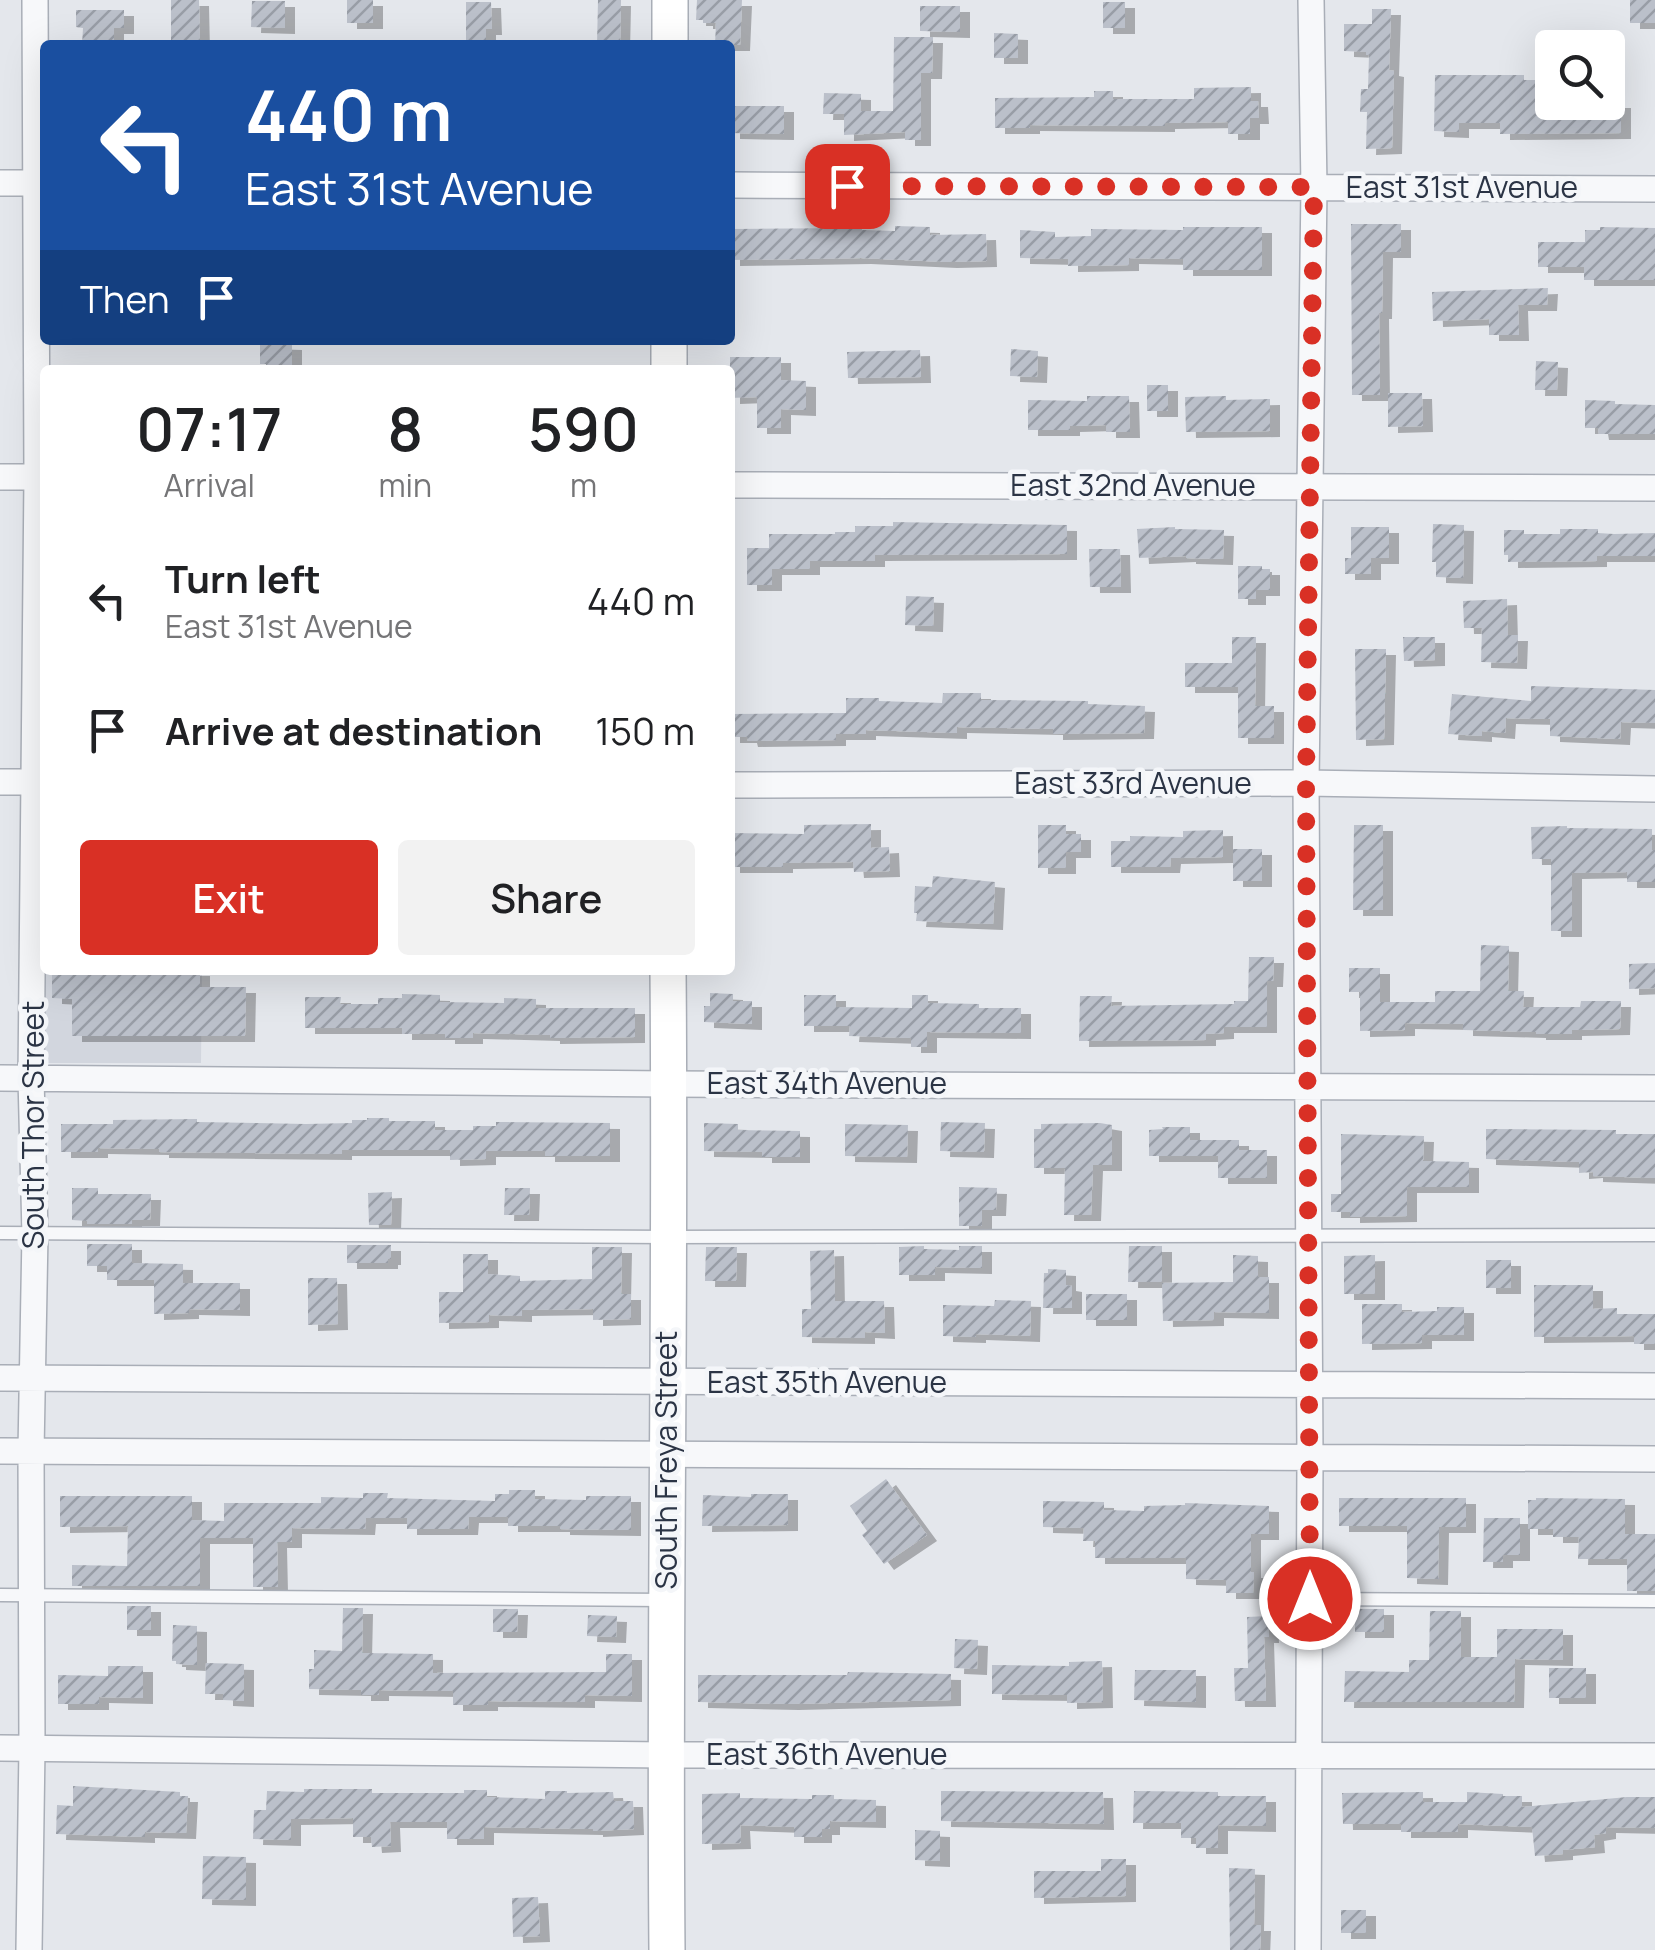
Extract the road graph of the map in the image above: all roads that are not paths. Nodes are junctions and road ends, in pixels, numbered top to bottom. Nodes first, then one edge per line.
1 (35, 0) edge
2 (670, 0) edge
3 (1311, 0) edge
4 (670, 40) edge
5 (40, 152) edge
6 (0, 183) edge
7 (40, 183) edge
8 (735, 185) edge
9 (1314, 187) junction
10 (1655, 189) edge
11 (40, 477) edge
12 (0, 478) edge
13 (735, 485) edge
14 (1310, 487) junction
15 (1655, 488) edge
16 (0, 782) edge
17 (40, 782) edge
18 (1306, 783) junction
19 (735, 785) edge
20 (1655, 788) edge
21 (668, 975) edge
22 (0, 1078) edge
23 (32, 1078) junction
24 (670, 1084) junction
25 (1308, 1086) junction
26 (1655, 1088) edge
27 (0, 1233) edge
28 (35, 1234) junction
29 (1655, 1235) edge
30 (1309, 1236) junction
31 (668, 1237) junction
32 (0, 1378) edge
33 (34, 1378) junction
34 (668, 1382) junction
35 (1310, 1386) junction
36 (1655, 1386) edge
37 (0, 1450) edge
38 (31, 1451) junction
39 (668, 1454) junction
40 (1310, 1456) junction
41 (1655, 1459) edge
42 (0, 1596) edge
43 (32, 1596) junction
44 (1310, 1599) junction
45 (666, 1600) junction
46 (1655, 1601) edge
47 (0, 1748) edge
48 (32, 1748) junction
49 (665, 1755) junction
50 (1308, 1755) junction
51 (1655, 1756) edge
52 (29, 1950) edge
53 (667, 1950) edge
54 (1308, 1950) edge

1 - 5 street, South Thor Street
2 - 4 main road
3 - 9 street
6 - 7 street
8 - 9 street, East 31st Avenue
9 - 10 street, East 31st Avenue
9 - 14 street
11 - 12 street
13 - 14 street, East 32nd Avenue
14 - 15 street, East 32nd Avenue
14 - 18 street
16 - 17 street
17 - 23 street, South Thor Street
18 - 19 street, East 33rd Avenue
18 - 20 street, East 33rd Avenue
18 - 25 street
21 - 24 main road, South Freya Street
22 - 23 street, East 34th Avenue
23 - 24 street, East 34th Avenue
23 - 28 street, South Thor Street
24 - 25 street, East 34th Avenue
24 - 31 main road, South Freya Street
25 - 26 street, East 34th Avenue
25 - 30 street
27 - 28 lane
28 - 31 lane
28 - 33 street, South Thor Street
29 - 30 lane
30 - 31 lane
30 - 35 street
31 - 34 main road, South Freya Street
32 - 33 street, East 35th Avenue
33 - 34 street, East 35th Avenue
33 - 38 street, South Thor Street
34 - 35 street, East 35th Avenue
34 - 39 main road, South Freya Street
35 - 36 street, East 35th Avenue
35 - 40 street
37 - 38 street
38 - 39 street
38 - 43 street, South Thor Street
39 - 40 street
39 - 45 main road, South Freya Street
40 - 41 street
40 - 44 street
42 - 43 lane
43 - 45 lane
43 - 48 street, South Thor Street
44 - 46 lane
44 - 50 street
45 - 49 main road, South Freya Street
47 - 48 street, East 36th Avenue
48 - 49 street, East 36th Avenue
48 - 52 street, South Thor Street
49 - 50 street, East 36th Avenue
49 - 53 main road, South Freya Street
50 - 51 street, East 36th Avenue
50 - 54 street

